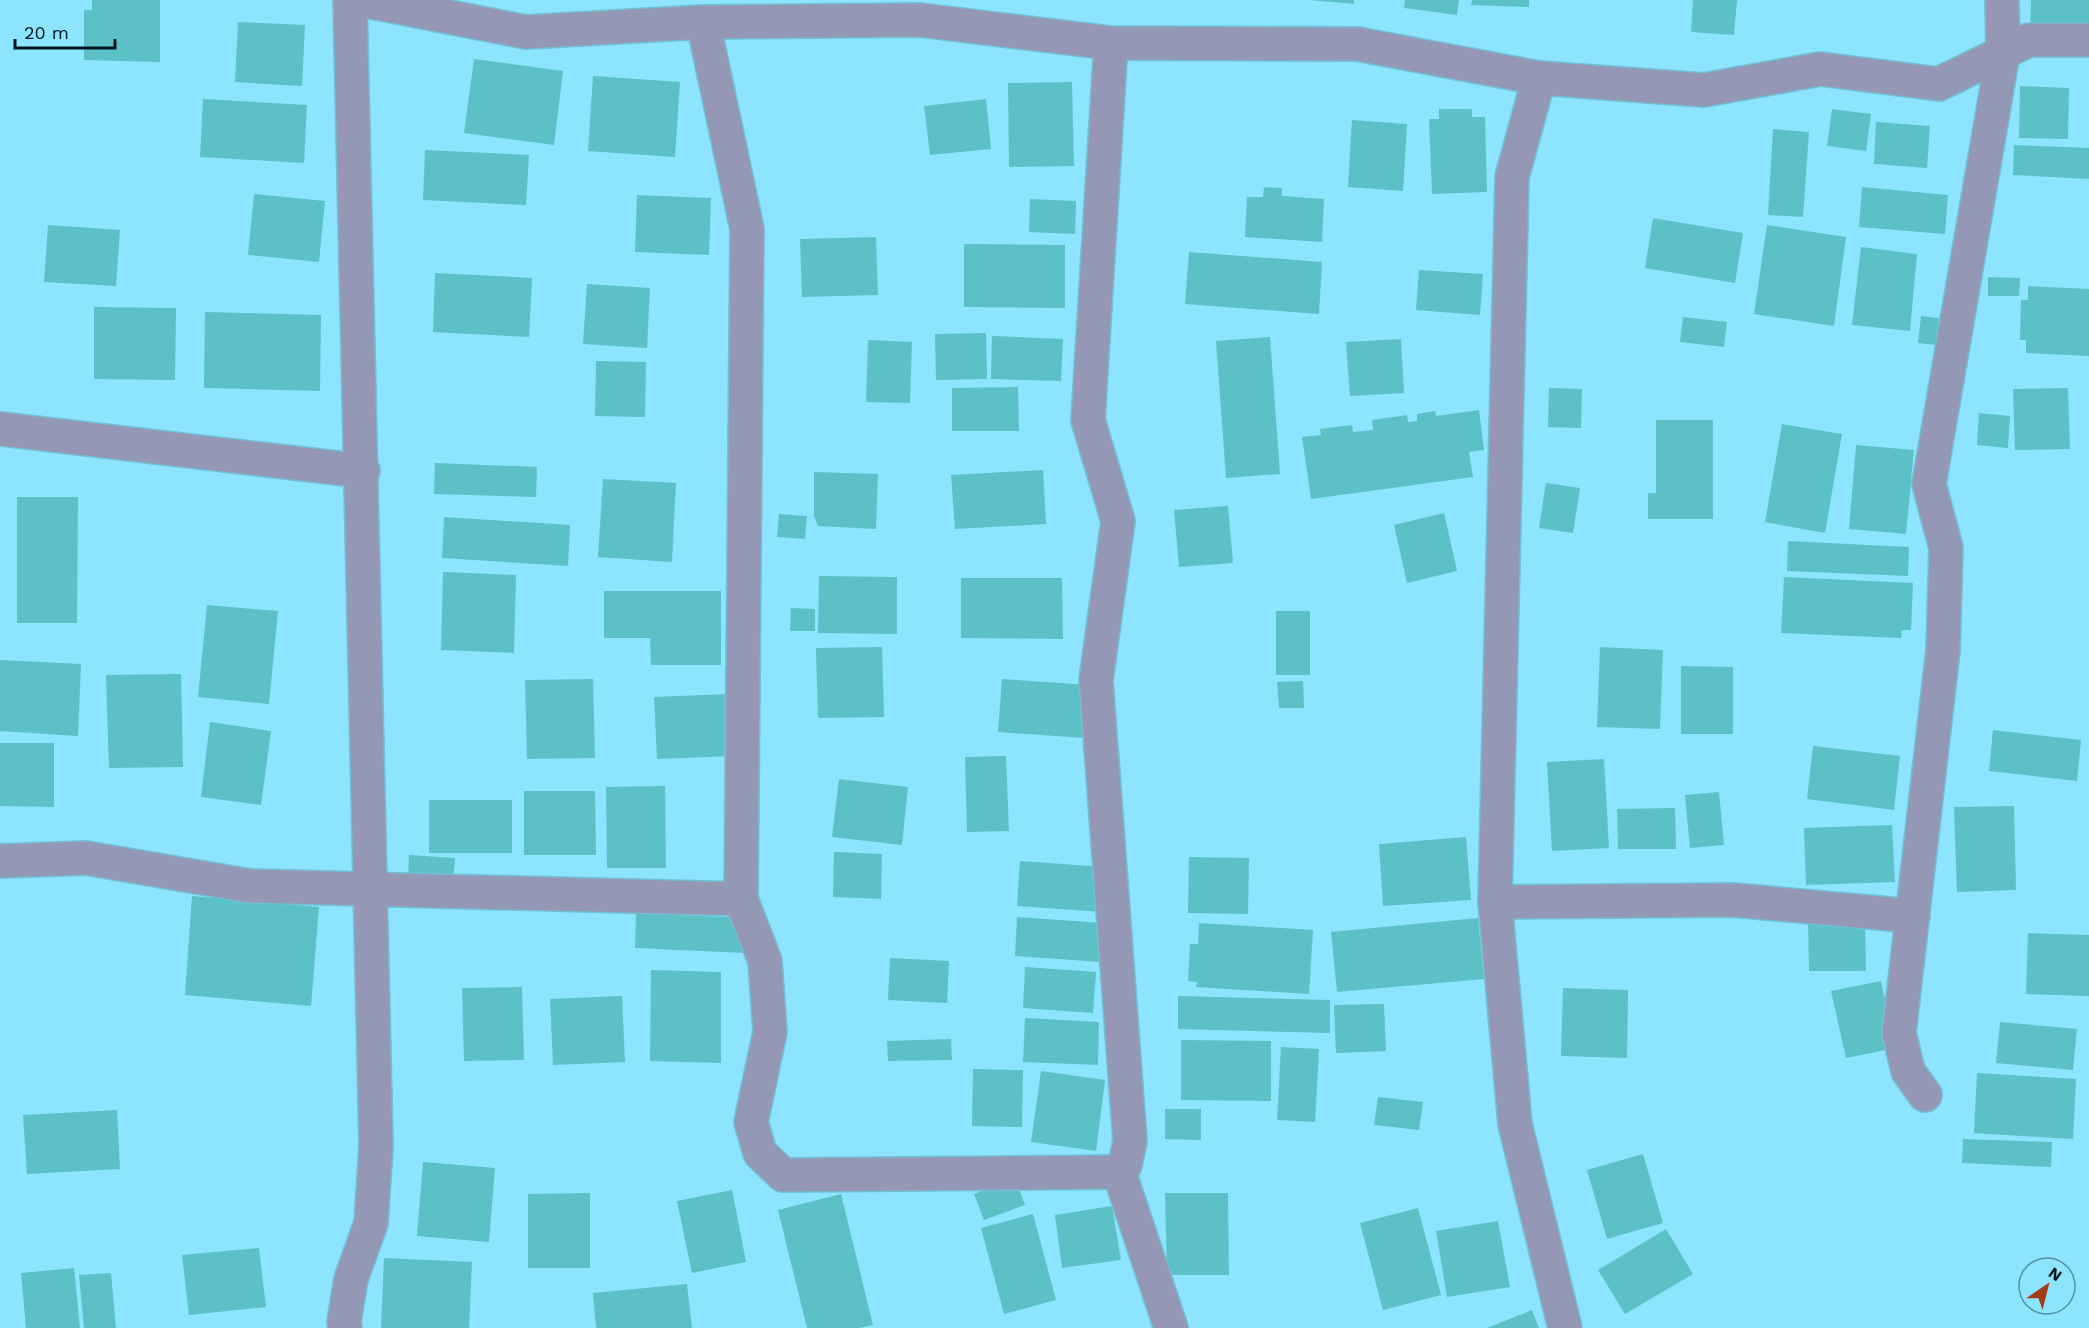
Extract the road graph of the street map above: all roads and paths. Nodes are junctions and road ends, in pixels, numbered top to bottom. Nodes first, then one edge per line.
1 (350, 0) edge
2 (362, 0) edge
3 (2002, 0) edge
4 (703, 22) junction
5 (2089, 40) edge
6 (1111, 43) junction
7 (2003, 53) junction
8 (1539, 78) junction
9 (0, 429) edge
10 (363, 471) junction
11 (0, 861) edge
12 (369, 888) junction
13 (741, 899) junction
14 (1495, 902) junction
15 (1912, 916) junction
16 (1925, 1095) dead end
17 (1119, 1172) junction
18 (345, 1328) edge
19 (1171, 1328) edge
20 (1565, 1328) edge

1 - 10 street
2 - 4 street
3 - 7 street
4 - 6 street
4 - 13 street
5 - 7 street
6 - 8 street
6 - 17 street
7 - 8 street
7 - 15 street
8 - 14 street
9 - 10 street
10 - 12 street
11 - 12 street
12 - 13 street
12 - 18 street
13 - 17 street
14 - 15 street
14 - 20 street
15 - 16 street
17 - 19 street

